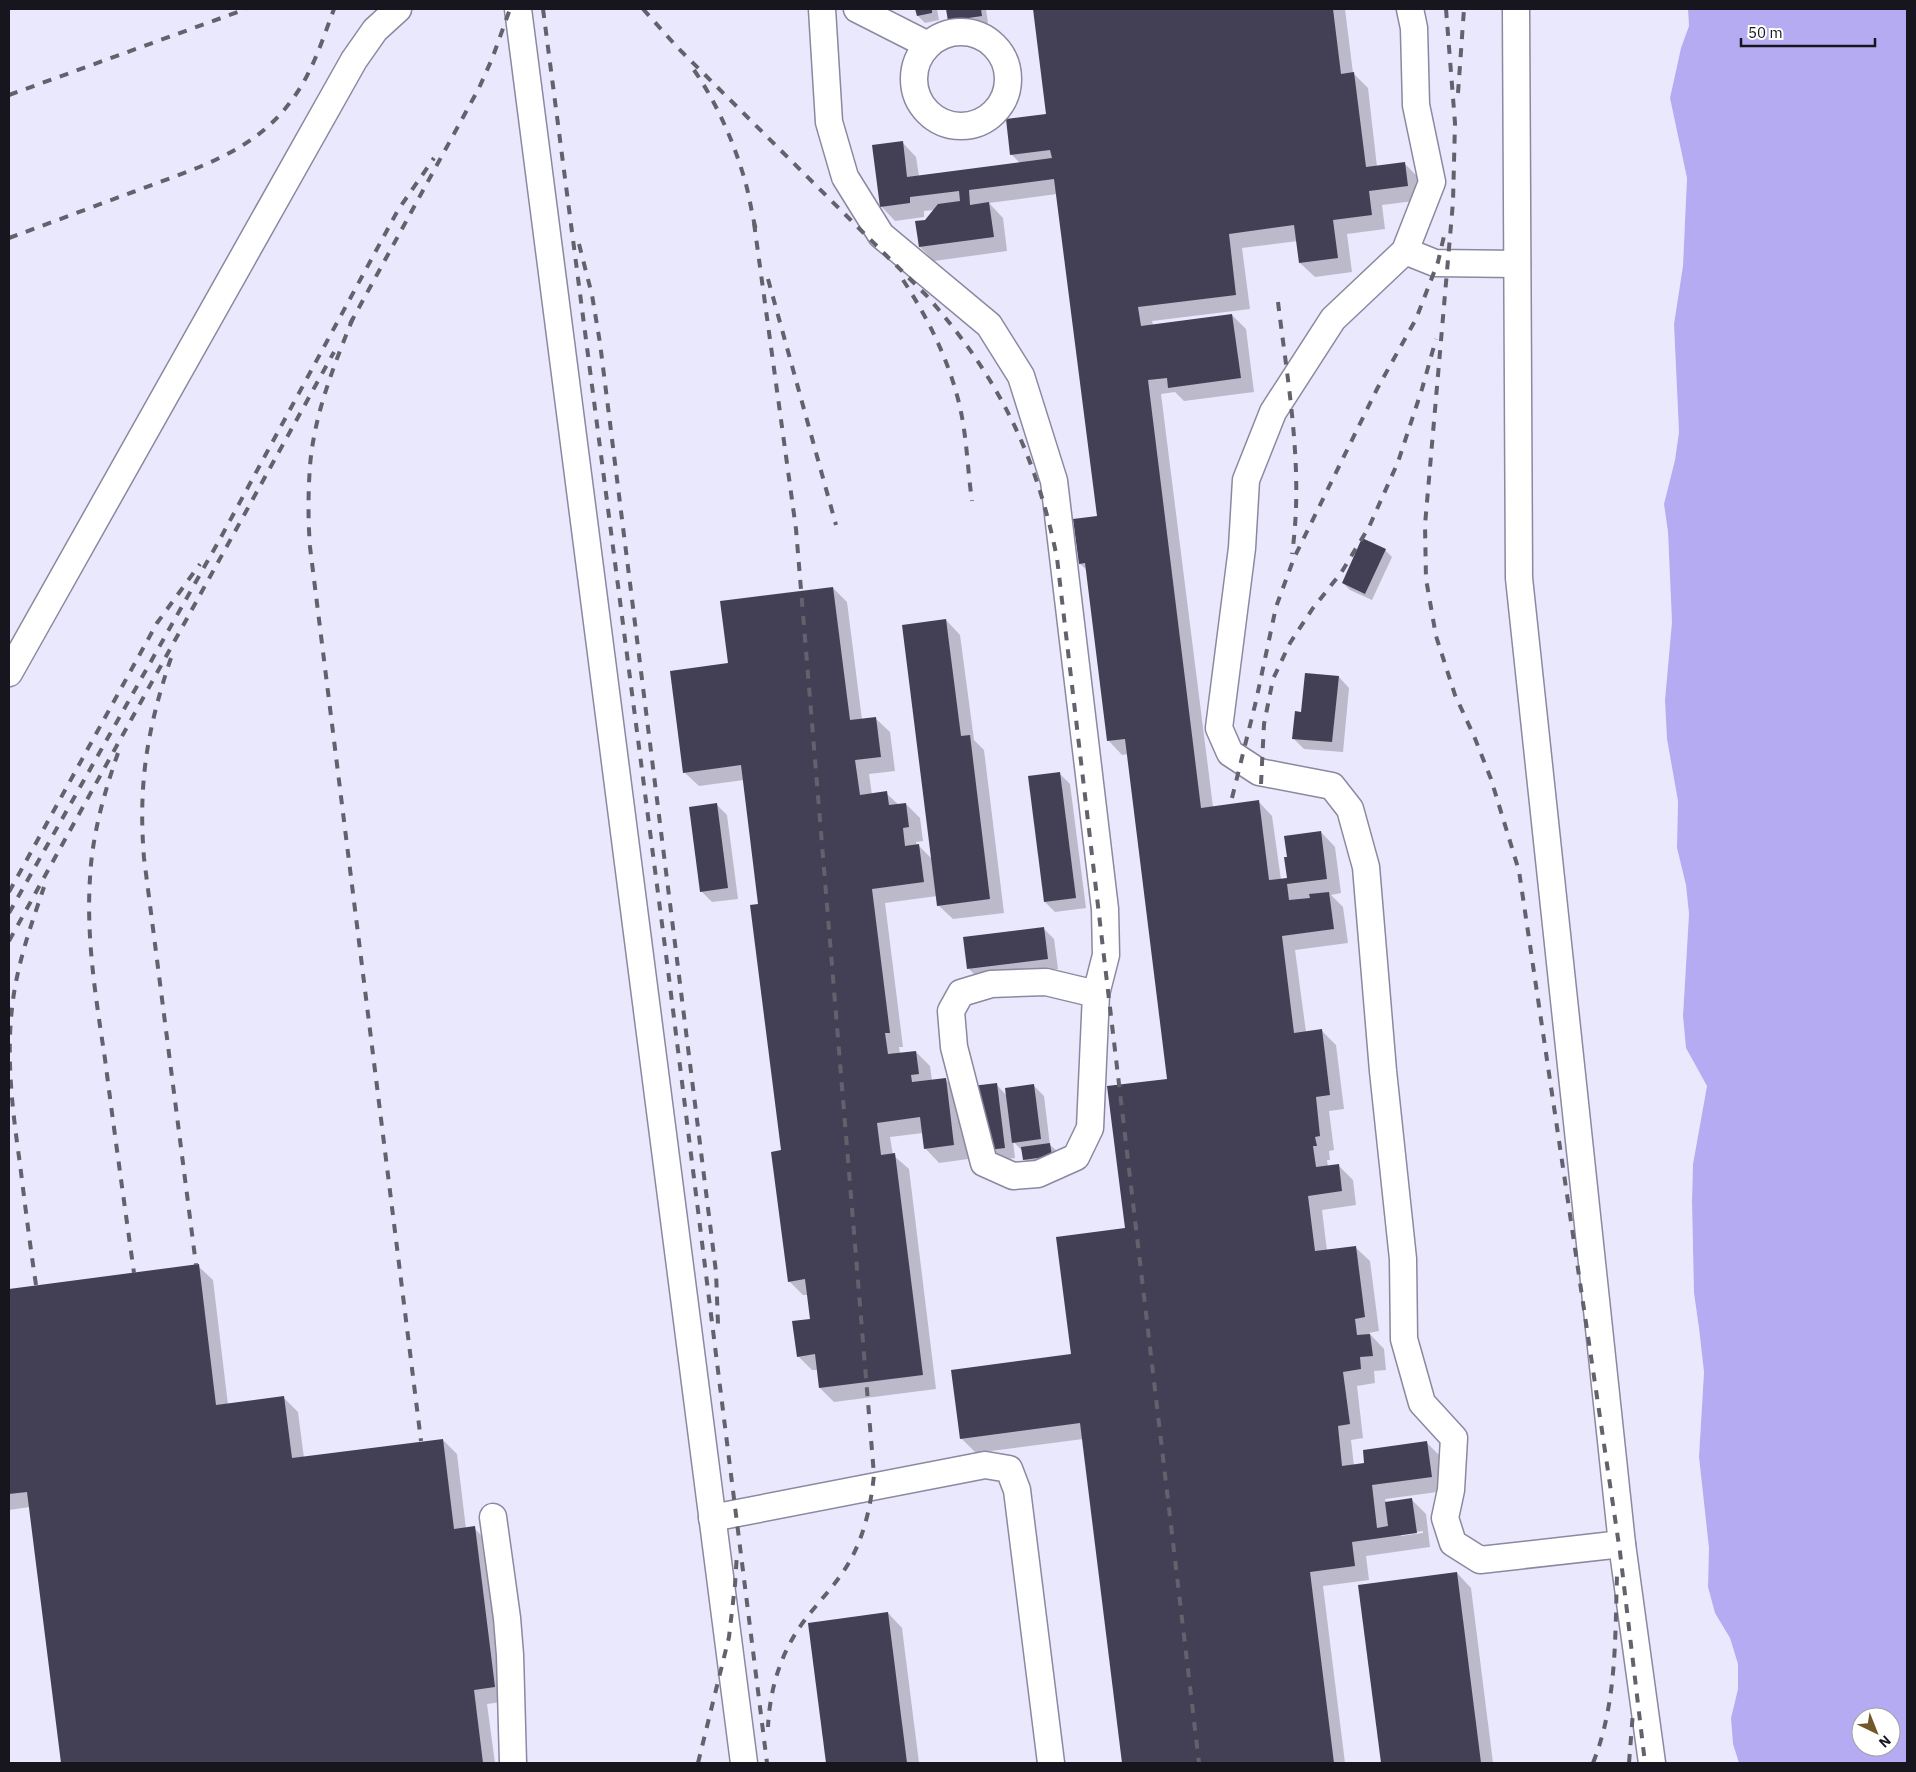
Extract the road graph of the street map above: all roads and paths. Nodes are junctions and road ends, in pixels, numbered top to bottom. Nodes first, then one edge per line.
1 (398, 9) edge
2 (518, 9) edge
3 (822, 9) edge
4 (857, 9) edge
5 (1410, 9) edge
6 (1516, 9) edge
7 (928, 45) dead end
8 (1405, 251) junction
9 (1517, 264) junction
10 (9, 674) edge
11 (1096, 994) junction
12 (493, 1517) dead end
13 (712, 1518) junction
14 (1622, 1544) junction
15 (513, 1763) edge
16 (744, 1763) edge
17 (1051, 1763) edge
18 (1652, 1763) edge

1 - 10 lane
2 - 13 lane
3 - 11 lane
4 - 7 lane
5 - 8 lane
6 - 9 lane
8 - 9 lane
8 - 14 lane
9 - 14 lane
11 - 11 lane
12 - 15 lane
13 - 16 lane
13 - 17 lane
14 - 18 lane

